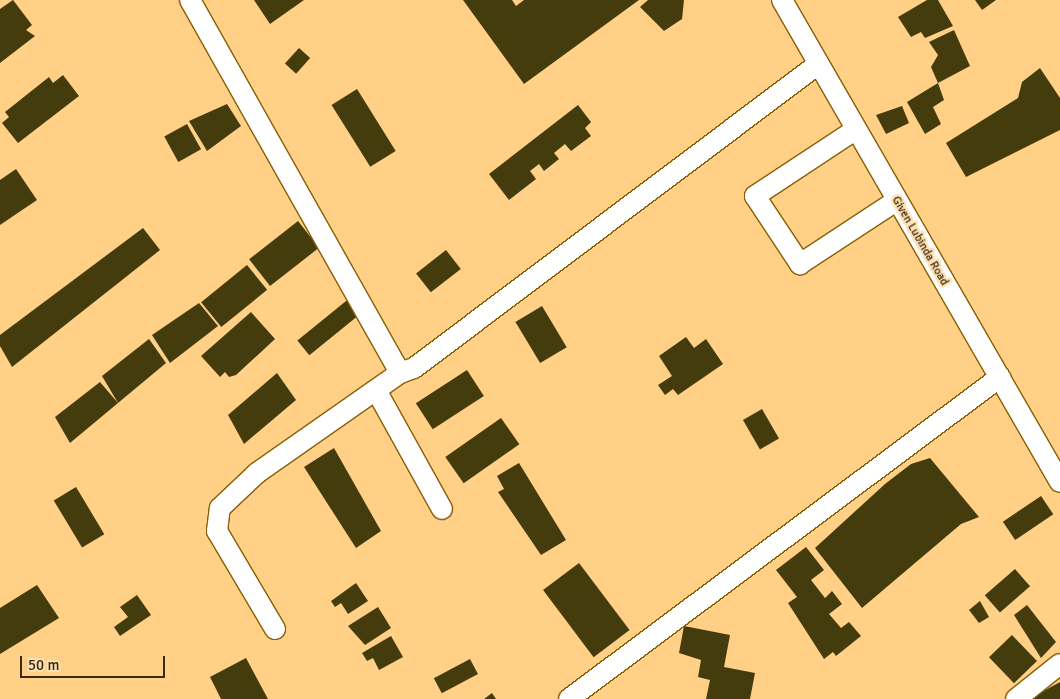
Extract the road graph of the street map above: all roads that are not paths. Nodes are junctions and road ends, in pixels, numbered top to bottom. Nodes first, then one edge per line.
1 (190, 0) edge
2 (782, 0) edge
3 (817, 65) junction
4 (855, 130) junction
5 (896, 201) junction
6 (400, 373) junction
7 (1000, 377) junction
8 (376, 390) junction
9 (1060, 482) edge
10 (442, 509) dead end
11 (275, 629) dead end
12 (1060, 664) edge
13 (569, 699) edge
14 (1016, 699) edge

1 - 6 street
2 - 3 street, Given Lubinda Road
3 - 4 street, Given Lubinda Road
3 - 6 street
4 - 5 street, Given Lubinda Road
4 - 5 street
5 - 7 street, Given Lubinda Road
6 - 8 street
7 - 9 street, Given Lubinda Road
7 - 13 street
8 - 10 street
8 - 11 street
12 - 14 street

